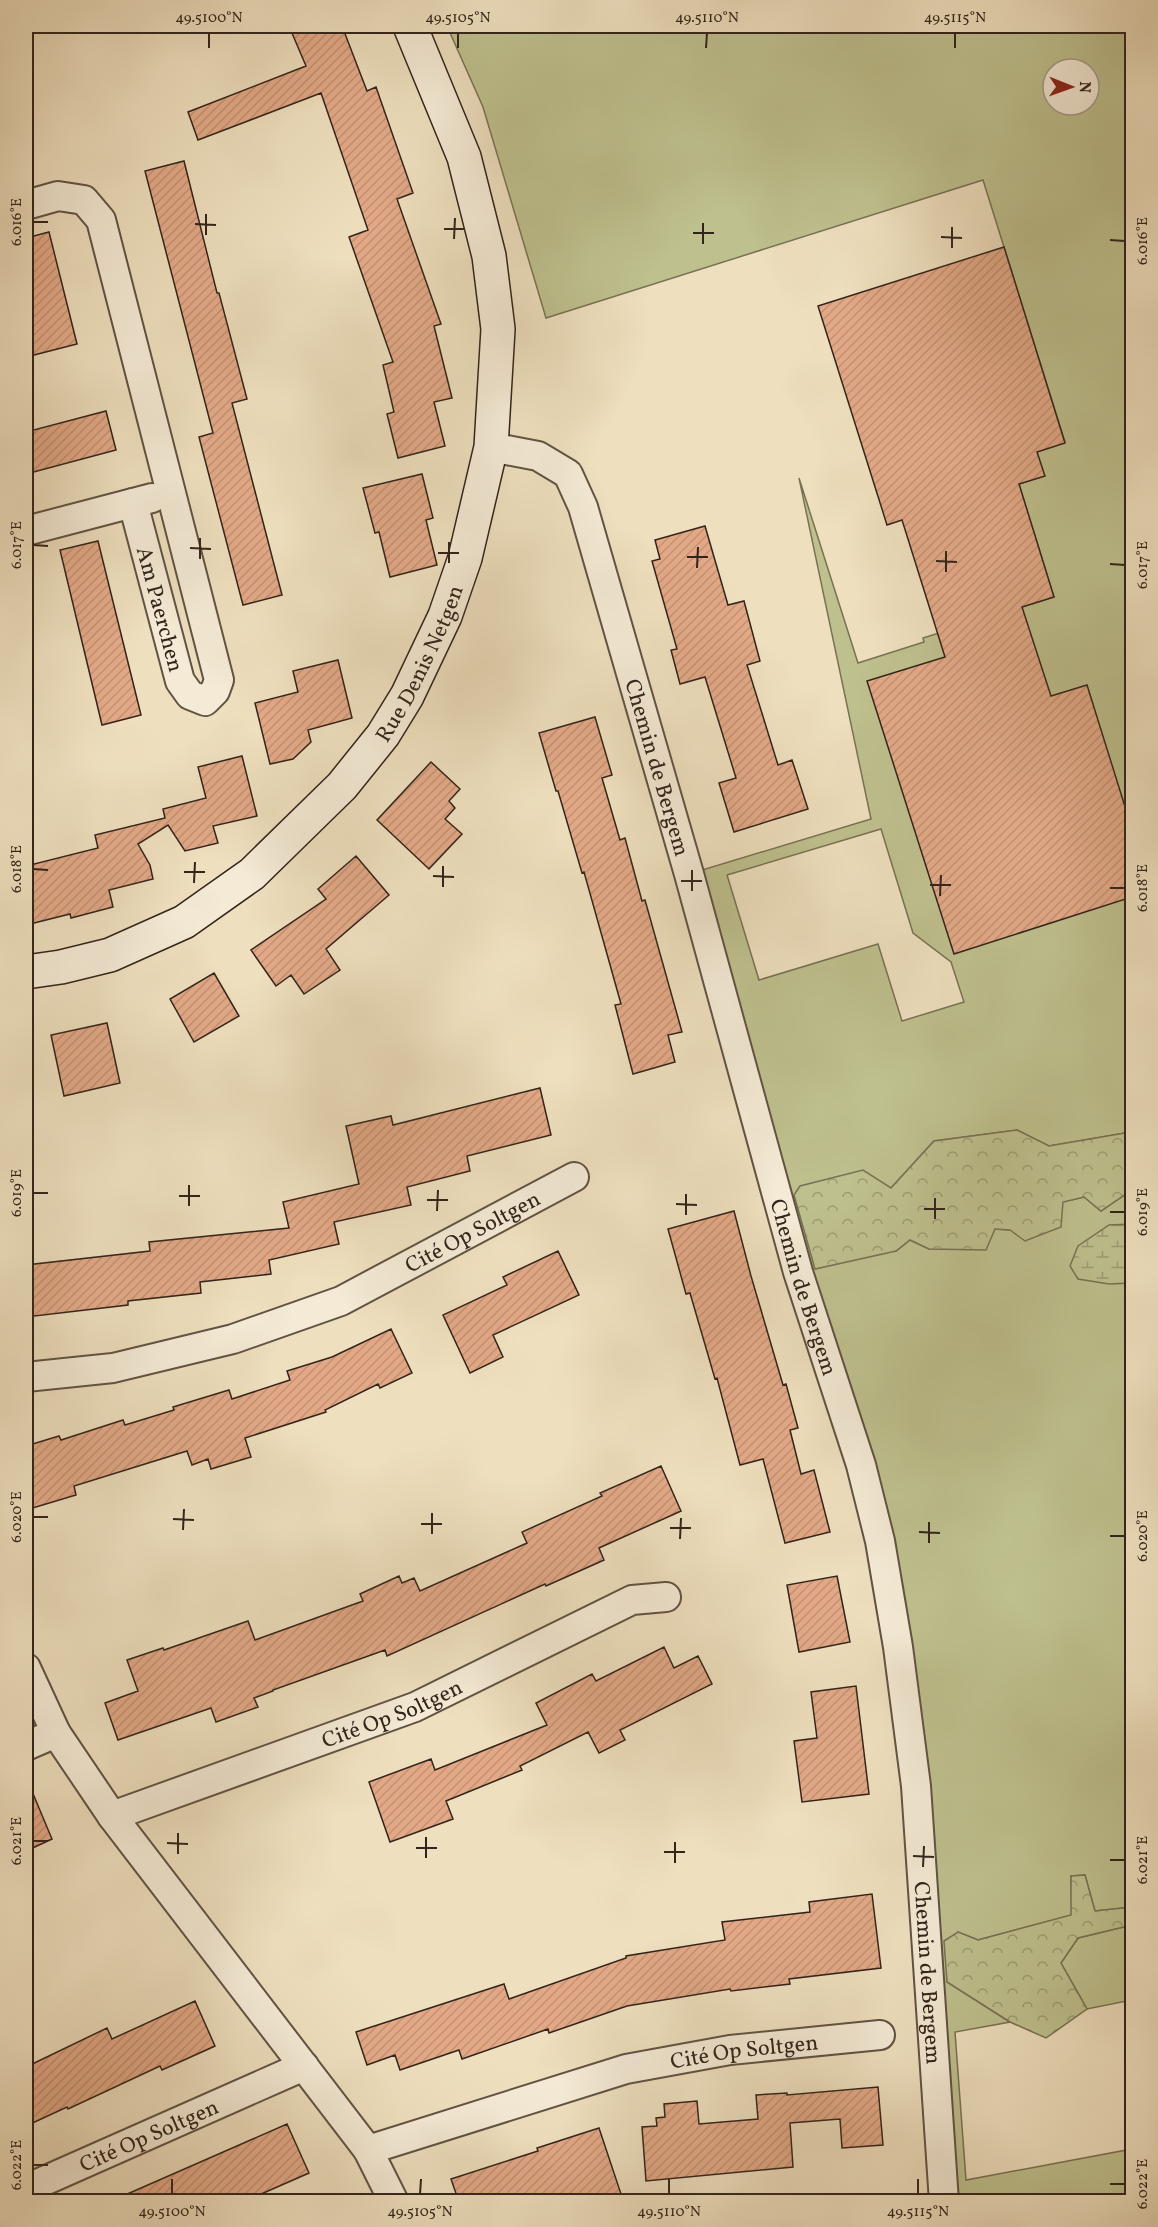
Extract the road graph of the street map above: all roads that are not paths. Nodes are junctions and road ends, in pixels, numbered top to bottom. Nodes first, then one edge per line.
1 (410, 26) edge
2 (26, 205) edge
3 (490, 447) junction
4 (172, 493) junction
5 (134, 503) junction
6 (26, 531) edge
7 (26, 972) edge
8 (574, 1177) dead end
9 (26, 1377) edge
10 (666, 1597) dead end
11 (26, 1668) edge
12 (56, 1733) junction
13 (26, 1746) edge
14 (112, 1816) junction
15 (880, 2035) dead end
16 (304, 2066) junction
17 (368, 2150) junction
18 (26, 2189) edge
19 (394, 2202) edge
20 (944, 2202) edge

1 - 3 main road, Rue Denis Netgen
2 - 4 street, Am Paerchen
3 - 7 main road, Rue Denis Netgen
3 - 20 street, Chemin de Bergem
4 - 5 street
4 - 5 street, Am Paerchen
5 - 6 street
8 - 9 street, Cité Op Soltgen
10 - 14 street, Cité Op Soltgen
11 - 12 street
12 - 13 street
12 - 14 street
14 - 16 street
15 - 17 street, Cité Op Soltgen
16 - 17 street
16 - 18 street, Cité Op Soltgen
17 - 19 street

